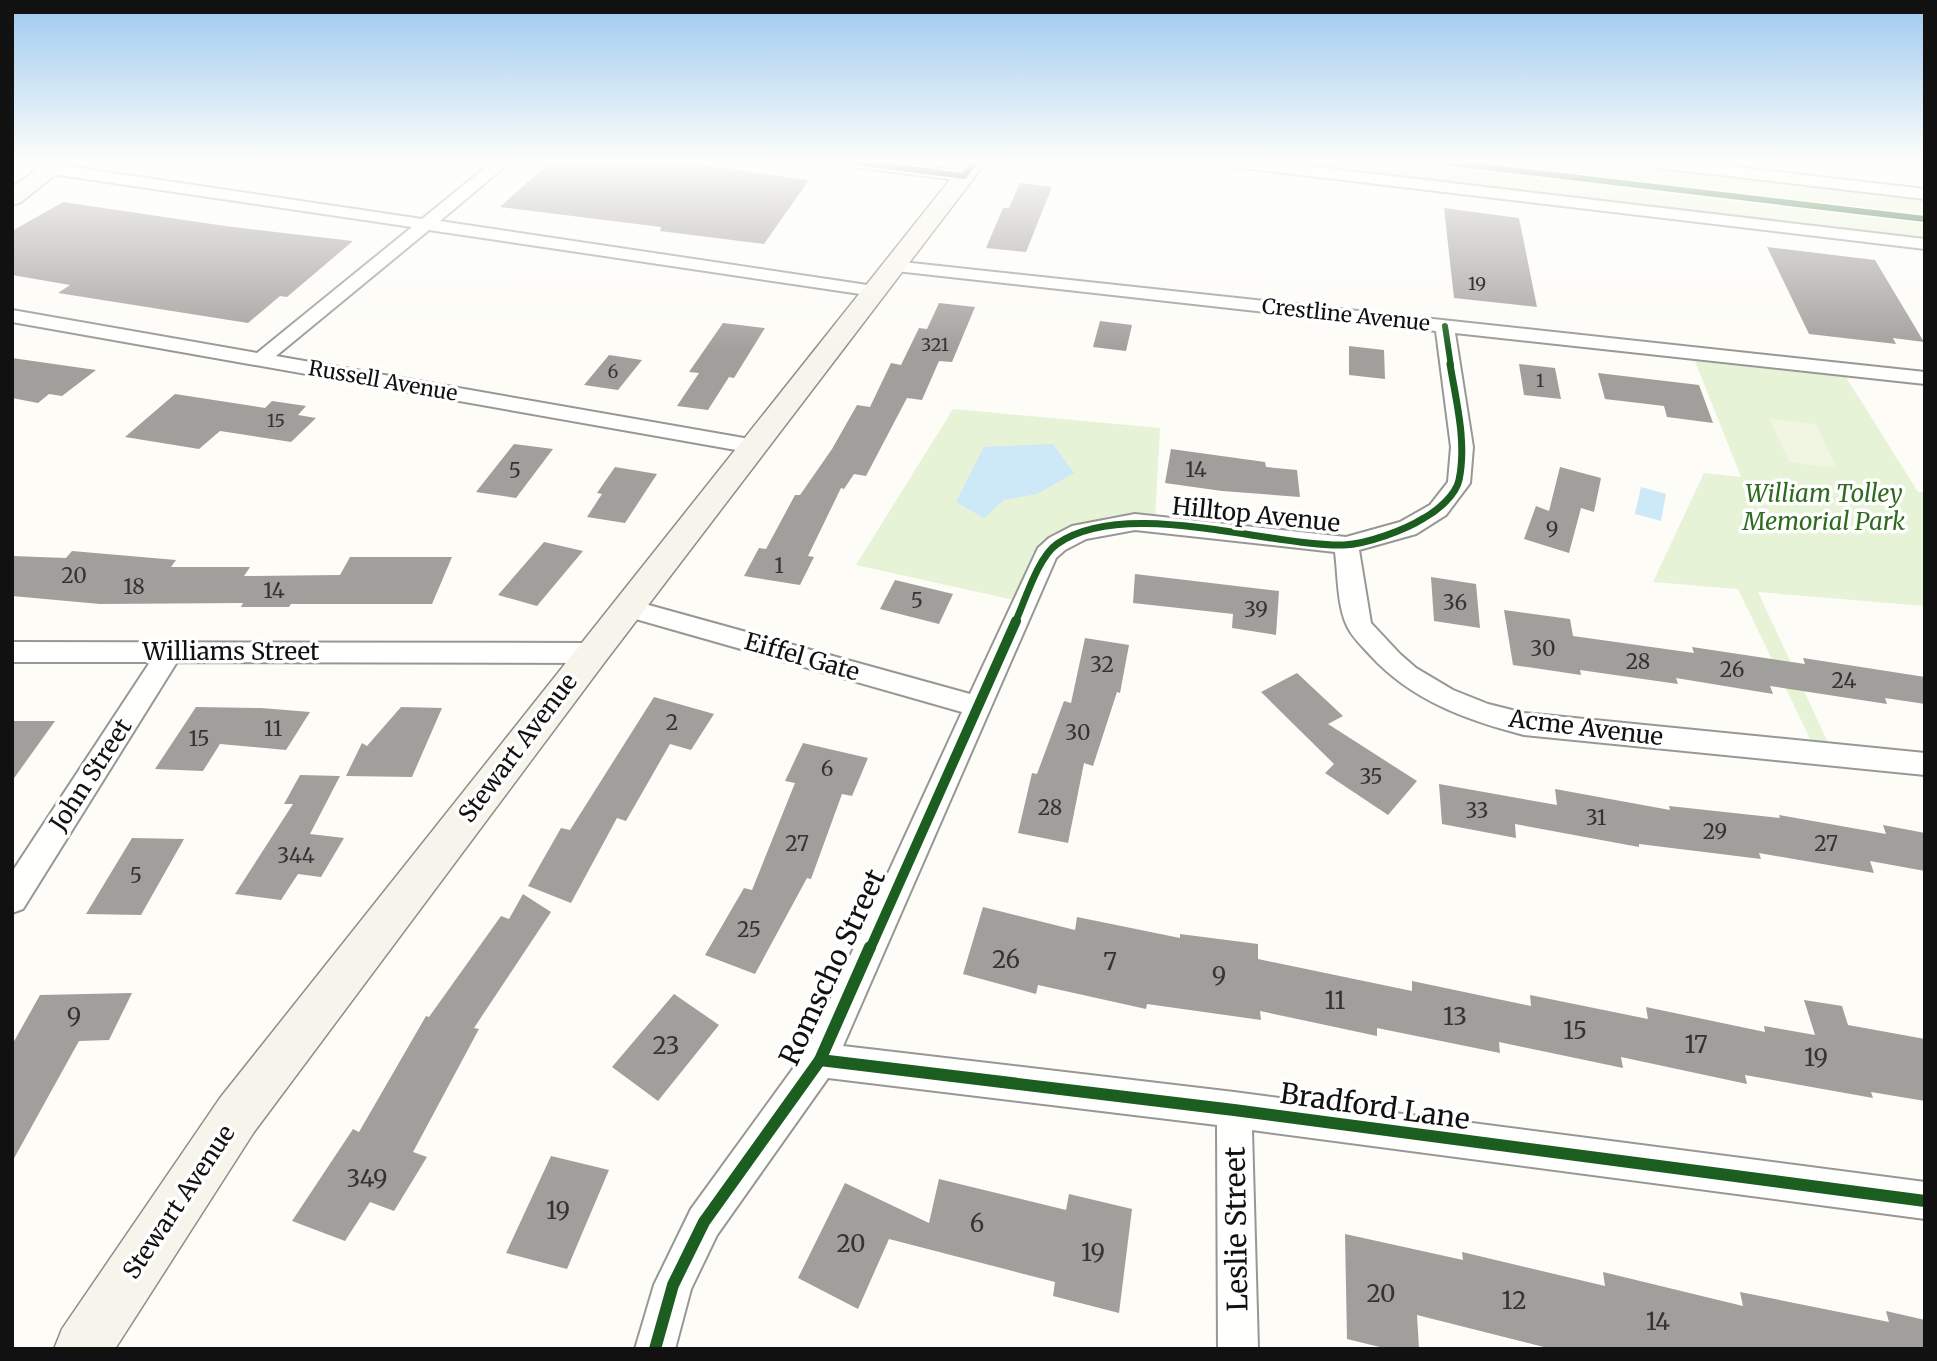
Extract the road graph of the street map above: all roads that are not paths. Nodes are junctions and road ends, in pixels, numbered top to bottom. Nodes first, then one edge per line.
1 (426, 225) edge
2 (430, 226) edge
3 (925, 226) edge
4 (1769, 226) edge
5 (1925, 244) edge
6 (884, 278) junction
7 (12, 316) edge
8 (1445, 326) junction
9 (260, 360) junction
10 (1925, 378) edge
11 (753, 446) junction
12 (1346, 545) junction
13 (627, 608) junction
14 (12, 652) edge
15 (170, 652) junction
16 (590, 653) junction
17 (976, 706) junction
18 (1925, 764) edge
19 (12, 899) edge
20 (820, 1060) junction
21 (1234, 1110) junction
22 (1925, 1201) edge
23 (82, 1349) edge
24 (655, 1349) edge
25 (1238, 1349) edge

1 - 9 street
2 - 6 street, Crestline Avenue
3 - 6 main road, Stewart Avenue
4 - 5 street
6 - 8 street, Crestline Avenue
6 - 11 main road, Stewart Avenue
7 - 9 street, Russell Avenue
8 - 10 street, Crestline Avenue
8 - 12 street, Hilltop Avenue
9 - 11 street, Russell Avenue
11 - 13 main road, Stewart Avenue
12 - 17 street, Hilltop Avenue
12 - 18 street, Acme Avenue
13 - 16 main road, Stewart Avenue
13 - 17 street, Eiffel Gate
14 - 15 street, Williams Street
15 - 16 street, Williams Street
15 - 19 street, John Street
16 - 23 main road, Stewart Avenue
17 - 20 street, Romscho Street
20 - 21 street, Bradford Lane
20 - 24 street, Romscho Street
21 - 22 street, Bradford Lane
21 - 25 street, Leslie Street

